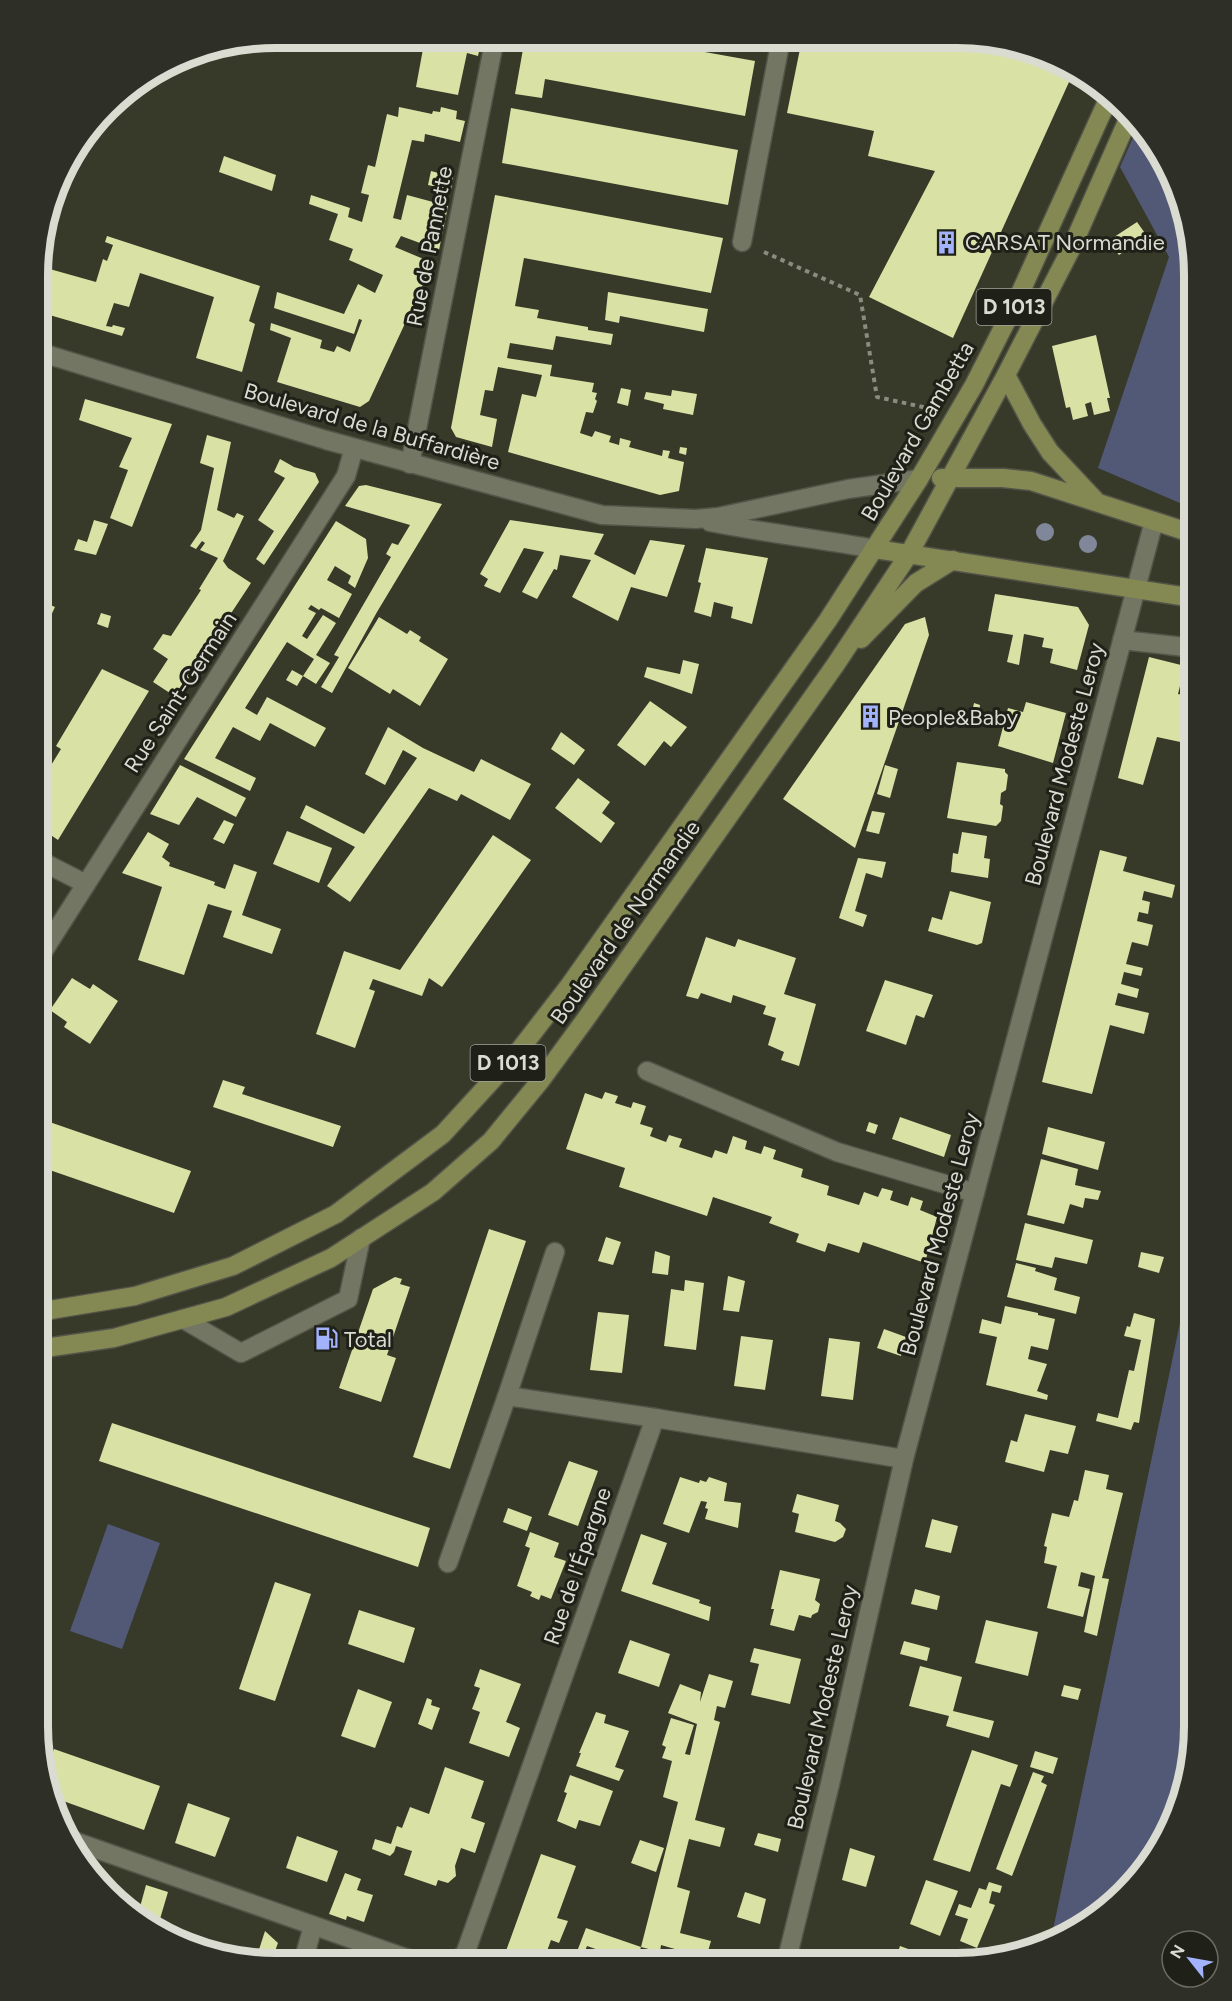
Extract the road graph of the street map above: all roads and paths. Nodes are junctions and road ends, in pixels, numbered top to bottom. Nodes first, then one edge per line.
1 (493, 48) edge
2 (780, 48) edge
3 (1106, 103) edge
4 (1126, 123) edge
5 (742, 242) joint
6 (48, 355) edge
7 (1006, 375) junction
8 (958, 414) junction
9 (354, 448) junction
10 (410, 464) junction
11 (950, 477) junction
12 (920, 479) junction
13 (1095, 501) junction
14 (696, 519) junction
15 (1154, 521) junction
16 (1184, 531) edge
17 (875, 549) junction
18 (909, 554) junction
19 (953, 560) junction
20 (1136, 590) junction
21 (1184, 597) edge
22 (828, 620) joint
23 (1122, 640) junction
24 (1184, 647) edge
25 (836, 664) junction
26 (48, 865) edge
27 (86, 885) junction
28 (48, 944) edge
29 (647, 1071) dead end
30 (975, 1193) junction
31 (361, 1238) junction
32 (555, 1252) dead end
33 (48, 1309) edge
34 (183, 1319) junction
35 (48, 1348) edge
36 (507, 1396) junction
37 (655, 1418) junction
38 (904, 1459) junction
39 (448, 1563) dead end
40 (81, 1843) edge
41 (313, 1926) junction
42 (306, 1953) edge
43 (391, 1953) edge
44 (465, 1953) edge
45 (788, 1953) edge

1 - 10 street, Rue de Pannette
2 - 5 street
3 - 8 main road, Boulevard Gambetta / D 1013
4 - 7 main road, D 1013
5 - 8 path
6 - 9 street, Boulevard de la Buffardière
7 - 11 main road, D 1013
7 - 13 main road
8 - 12 main road, Boulevard Gambetta / D 1013
9 - 10 street, Boulevard de la Buffardière
9 - 27 street, Rue Saint-Germain
10 - 14 street, Boulevard de la Buffardière
11 - 12 main road
11 - 13 main road
11 - 18 main road, D 1013
12 - 14 street, Boulevard de la Buffardière
12 - 17 main road, Boulevard Gambetta / D 1013
13 - 15 main road
14 - 17 street, Boulevard de la Buffardière
15 - 16 main road
15 - 20 street, Boulevard Modeste Leroy
17 - 18 main road
17 - 22 main road, Boulevard Gambetta / D 1013
18 - 19 main road
18 - 25 main road, D 1013
19 - 20 main road
19 - 25 main road
20 - 21 main road
20 - 23 street, Boulevard Modeste Leroy
22 - 33 main road, Boulevard de Normandie / D 1013
23 - 24 street
23 - 30 street, Boulevard Modeste Leroy
25 - 31 main road, Boulevard de Normandie / D 1013
26 - 27 street
27 - 28 street, Rue Saint-Germain
29 - 30 street
30 - 38 street, Boulevard Modeste Leroy
31 - 34 main road, Boulevard de Normandie / D 1013
31 - 34 street
32 - 36 street
34 - 35 main road, Boulevard de Normandie / D 1013
36 - 37 street
36 - 39 street
37 - 38 street
37 - 44 street, Rue de l'Épargne
38 - 45 street, Boulevard Modeste Leroy
40 - 41 street
41 - 42 street
41 - 43 street

